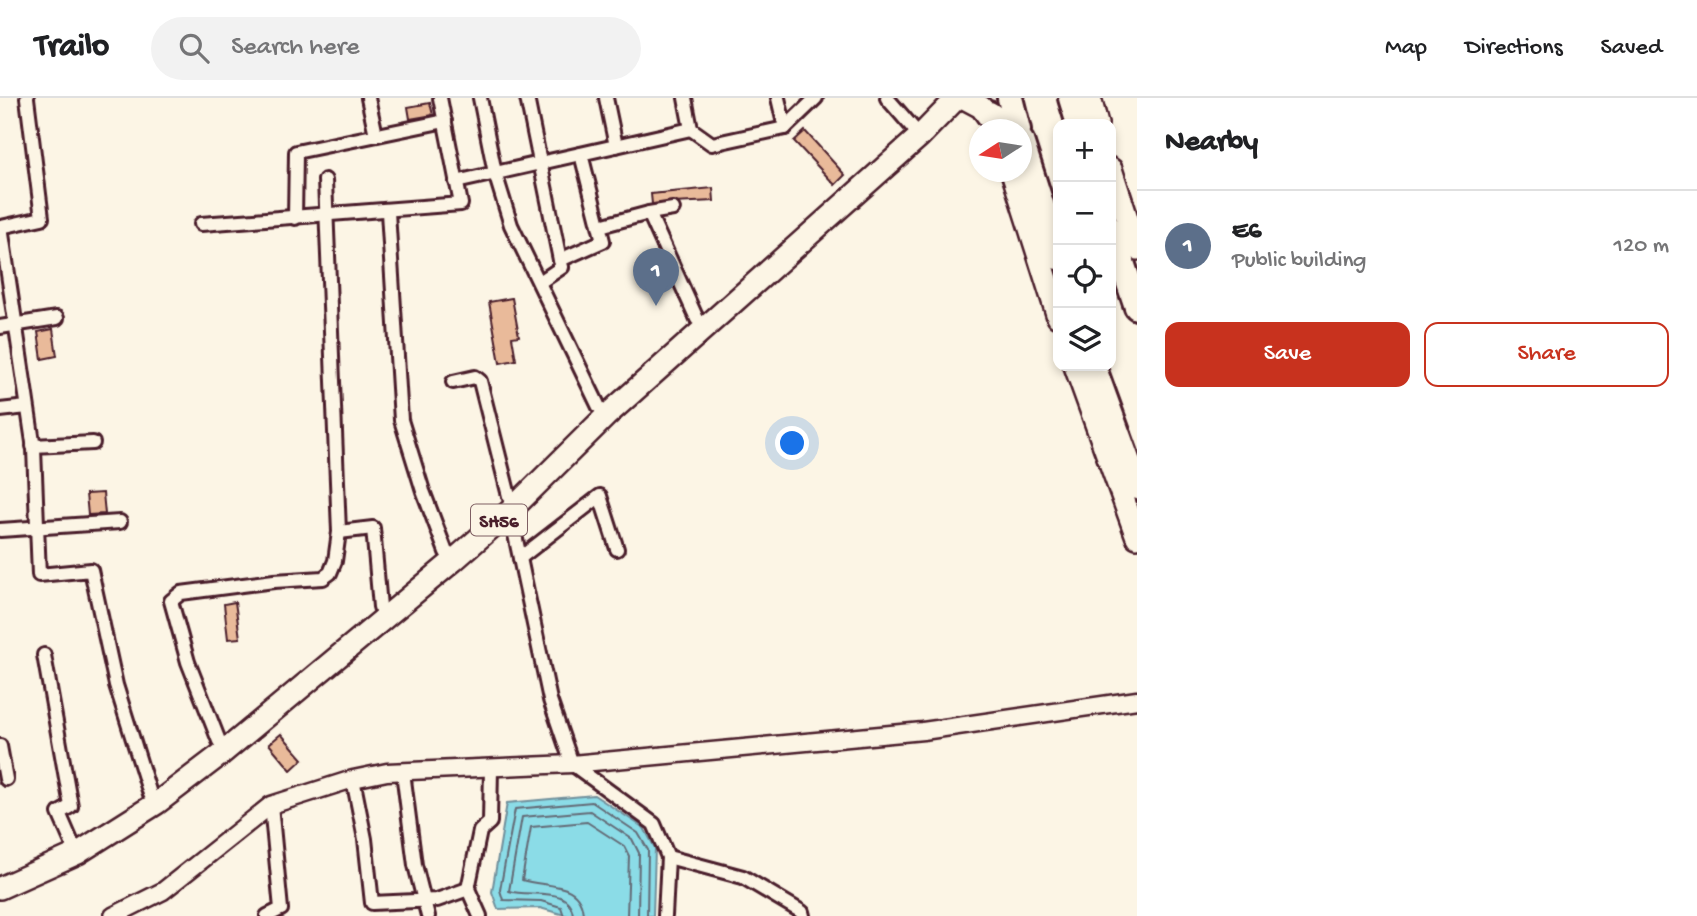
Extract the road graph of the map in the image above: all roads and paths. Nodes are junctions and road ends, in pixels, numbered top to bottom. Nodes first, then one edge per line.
1 (27, 98) edge
2 (368, 98) edge
3 (440, 98) edge
4 (480, 98) edge
5 (527, 98) edge
6 (606, 98) edge
7 (685, 98) edge
8 (778, 98) edge
9 (816, 98) edge
10 (887, 98) edge
11 (942, 98) edge
12 (957, 98) edge
13 (964, 98) edge
14 (1010, 98) edge
15 (1071, 98) edge
16 (1090, 98) edge
17 (990, 119) edge
18 (1015, 119) edge
19 (1077, 119) edge
20 (1096, 119) edge
21 (445, 121) junction
22 (785, 128) junction
23 (691, 130) junction
24 (916, 131) junction
25 (376, 135) junction
26 (615, 146) junction
27 (582, 154) junction
28 (539, 163) junction
29 (495, 173) junction
30 (325, 180) dead end
31 (456, 182) junction
32 (1017, 182) edge
33 (1029, 182) edge
34 (1115, 182) edge
35 (673, 209) dead end
36 (388, 212) junction
37 (649, 213) junction
38 (326, 217) junction
39 (295, 218) junction
40 (1036, 218) junction
41 (201, 224) dead end
42 (600, 226) junction
43 (1129, 235) edge
44 (1049, 248) edge
45 (560, 260) junction
46 (540, 282) junction
47 (1137, 307) edge
48 (1057, 308) edge
49 (57, 318) dead end
50 (697, 319) junction
51 (15, 325) junction
52 (0, 327) edge
53 (1077, 371) edge
54 (1095, 371) edge
55 (453, 382) dead end
56 (27, 407) junction
57 (599, 407) junction
58 (0, 410) edge
59 (93, 443) dead end
60 (33, 446) junction
61 (1133, 478) edge
62 (510, 503) junction
63 (120, 522) dead end
64 (37, 527) junction
65 (0, 530) edge
66 (339, 532) junction
67 (1137, 537) edge
68 (617, 549) dead end
69 (450, 556) junction
70 (520, 558) junction
71 (380, 607) junction
72 (44, 655) dead end
73 (1137, 700) edge
74 (219, 741) junction
75 (0, 746) edge
76 (572, 764) junction
77 (491, 768) junction
78 (403, 772) junction
79 (6, 779) dead end
80 (353, 779) junction
81 (150, 794) junction
82 (271, 805) junction
83 (72, 843) junction
84 (668, 857) junction
85 (0, 876) edge
86 (0, 888) edge
87 (468, 889) junction
88 (423, 901) junction
89 (113, 916) edge
90 (267, 916) edge
91 (428, 916) edge
92 (480, 916) edge
93 (665, 916) edge
94 (803, 916) edge

1 - 51 street
2 - 25 street
3 - 21 street
4 - 29 street
5 - 28 street
6 - 26 street
7 - 23 street
8 - 22 street
9 - 22 street
10 - 24 street
11 - 24 main road, SH56
12 - 24 main road, SH56
13 - 17 main road
14 - 18 highway
15 - 19 highway
16 - 20 main road
21 - 25 street
21 - 31 street
22 - 23 street
23 - 26 street
24 - 50 main road, SH56
24 - 62 main road, SH56
25 - 39 street
26 - 27 street
27 - 28 street
27 - 42 street
28 - 29 street
28 - 45 street
29 - 31 street
29 - 46 street
30 - 38 street
31 - 36 street
32 - 40 main road
33 - 40 highway
34 - 43 main road
35 - 37 street
36 - 38 street
36 - 69 street
37 - 42 street
37 - 50 street
38 - 39 street
38 - 66 street
39 - 41 street
40 - 44 highway
42 - 45 street
43 - 47 highway
44 - 48 main road
45 - 46 street
46 - 57 street
49 - 51 street
50 - 57 main road, SH56
51 - 52 street
51 - 56 street
53 - 67 main road
54 - 61 highway
55 - 62 street
56 - 58 street
56 - 60 street
57 - 62 main road, SH56
59 - 60 street
60 - 64 street
62 - 69 main road, SH56
62 - 70 street
63 - 64 street
64 - 65 street
64 - 81 street
66 - 71 street
66 - 74 street
68 - 70 street
69 - 71 main road, SH56
69 - 86 main road, SH56
70 - 76 street
71 - 74 main road, SH56
72 - 83 street
73 - 76 street
74 - 81 main road, SH56
75 - 79 street
76 - 77 street
76 - 84 street
77 - 78 street
77 - 87 street
78 - 80 street
78 - 88 street
80 - 82 street
80 - 88 street
81 - 83 main road, SH56
82 - 89 street
82 - 90 street
83 - 85 main road, SH56
84 - 93 street
84 - 94 street
87 - 88 street
87 - 92 street
88 - 91 street

